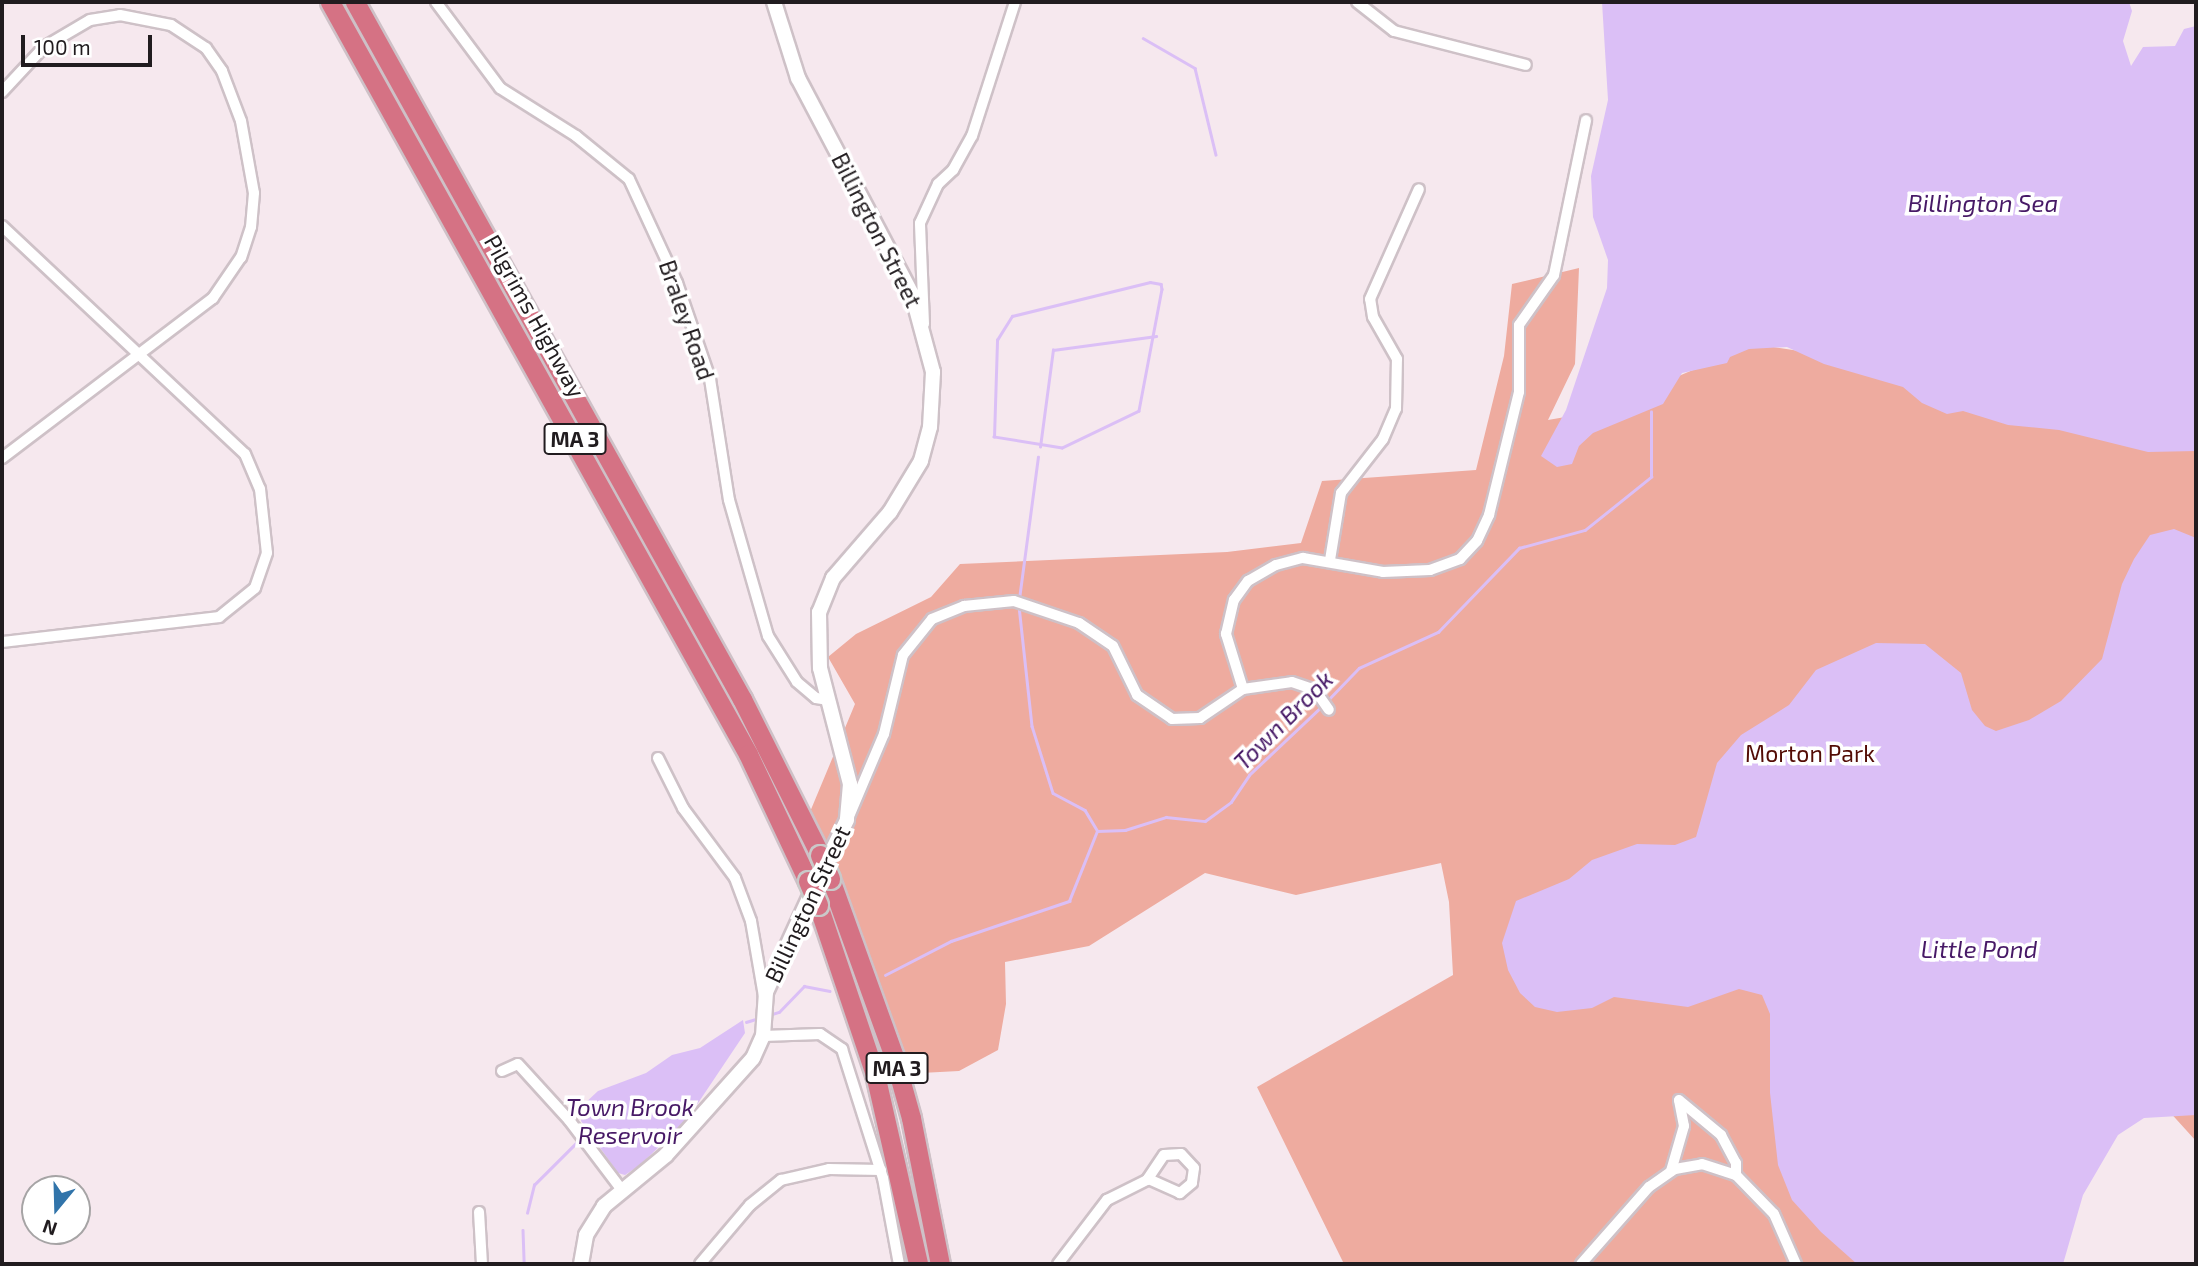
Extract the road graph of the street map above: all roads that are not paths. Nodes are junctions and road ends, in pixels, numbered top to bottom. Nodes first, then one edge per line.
1 (118, 2) edge
2 (330, 2) edge
3 (355, 2) edge
4 (436, 2) edge
5 (774, 2) edge
6 (1014, 2) edge
7 (1357, 2) edge
8 (118, 15) junction
9 (1527, 65) dead end
10 (2, 92) edge
11 (1586, 120) dead end
12 (1419, 189) dead end
13 (2, 226) edge
14 (923, 324) junction
15 (140, 355) junction
16 (2, 457) edge
17 (1330, 560) junction
18 (2, 642) edge
19 (1242, 688) junction
20 (827, 700) junction
21 (1329, 710) dead end
22 (659, 758) dead end
23 (847, 820) junction
24 (764, 1003) junction
25 (763, 1032) junction
26 (502, 1071) dead end
27 (881, 1170) junction
28 (1671, 1171) junction
29 (1736, 1175) junction
30 (1148, 1179) junction
31 (622, 1190) junction
32 (479, 1212) dead end
33 (482, 1264) edge
34 (581, 1264) edge
35 (700, 1264) edge
36 (899, 1264) edge
37 (918, 1264) edge
38 (940, 1264) edge
39 (1058, 1264) edge
40 (1581, 1264) edge
41 (1796, 1264) edge

1 - 8 street
2 - 37 highway, Pilgrims Highway / MA 3, bridge
3 - 38 highway, Pilgrims Highway / MA 3, bridge
4 - 20 street, Braley Road
5 - 14 street, Billington Street
6 - 14 street
7 - 9 street
8 - 10 street
8 - 15 street
11 - 17 street
12 - 17 street
13 - 15 street
14 - 20 street, Billington Street
15 - 16 street
15 - 18 street
17 - 19 street
19 - 21 street
19 - 23 street
20 - 23 street, Billington Street
22 - 24 street
23 - 24 street, Billington Street
24 - 25 street, Billington Street
25 - 27 street
25 - 31 street, Billington Street
26 - 31 street
27 - 35 street
27 - 36 street
28 - 29 street
28 - 29 street
28 - 40 street
29 - 41 street
30 - 30 street
30 - 39 street
31 - 34 street, Billington Street
32 - 33 street

